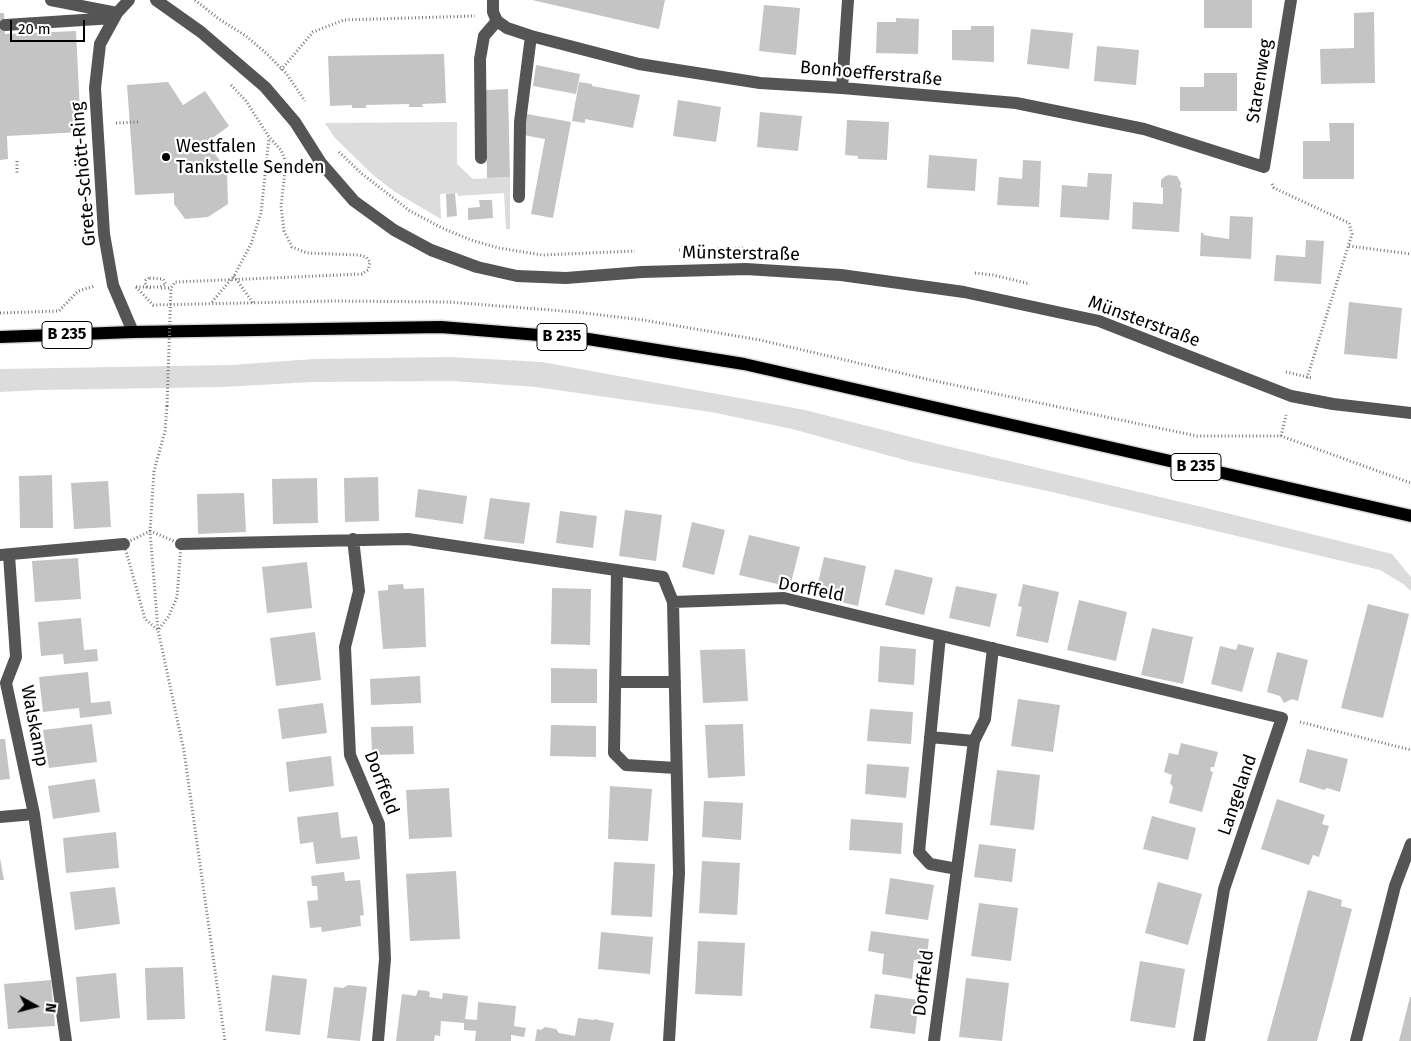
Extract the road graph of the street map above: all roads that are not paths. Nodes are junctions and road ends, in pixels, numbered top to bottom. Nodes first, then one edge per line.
1 (51, 0) edge
2 (129, 0) edge
3 (156, 0) edge
4 (493, 0) edge
5 (848, 0) edge
6 (1290, 0) edge
7 (116, 16) junction
8 (497, 21) junction
9 (5, 25) dead end
10 (531, 36) junction
11 (842, 88) junction
12 (481, 158) dead end
13 (1264, 167) joint
14 (519, 197) dead end
15 (133, 332) junction
16 (0, 337) edge
17 (1411, 413) edge
18 (1411, 516) edge
19 (353, 539) junction
20 (124, 544) road end
21 (181, 544) road end
22 (5, 555) edge
23 (617, 570) junction
24 (673, 602) junction
25 (940, 636) junction
26 (993, 648) junction
27 (615, 682) junction
28 (675, 682) junction
29 (1282, 718) joint
30 (930, 737) junction
31 (974, 741) junction
32 (676, 768) junction
33 (34, 814) junction
34 (0, 817) edge
35 (1411, 844) edge
36 (956, 869) junction
37 (66, 1041) edge
38 (378, 1041) edge
39 (668, 1041) edge
40 (934, 1041) edge
41 (1199, 1041) edge
42 (1356, 1041) edge

1 - 7 street
2 - 7 street, Grete-Schött-Ring
3 - 17 street, Münsterstraße
4 - 8 street
5 - 11 street
6 - 13 street, Starenweg
7 - 9 street
7 - 15 street, Grete-Schött-Ring
8 - 10 street, Bonhoefferstraße
8 - 12 street
10 - 11 street, Bonhoefferstraße
10 - 14 street
11 - 13 street, Bonhoefferstraße
15 - 16 main road, B 235
15 - 18 main road, B 235
19 - 21 street
19 - 23 street
19 - 38 street, Dorffeld
20 - 22 street, Walskamp
22 - 33 street, Walskamp
23 - 24 street
23 - 27 street
24 - 25 street, Dorffeld
24 - 28 street
25 - 26 street, Dorffeld
25 - 30 street
26 - 29 street, Dorffeld
26 - 31 street, Dorffeld
27 - 28 street
27 - 32 street
28 - 32 street
29 - 41 street, Langeland
30 - 31 street
30 - 36 street
31 - 36 street, Dorffeld
32 - 39 street
33 - 34 street
33 - 37 street, Walskamp
35 - 42 street
36 - 40 street, Dorffeld

